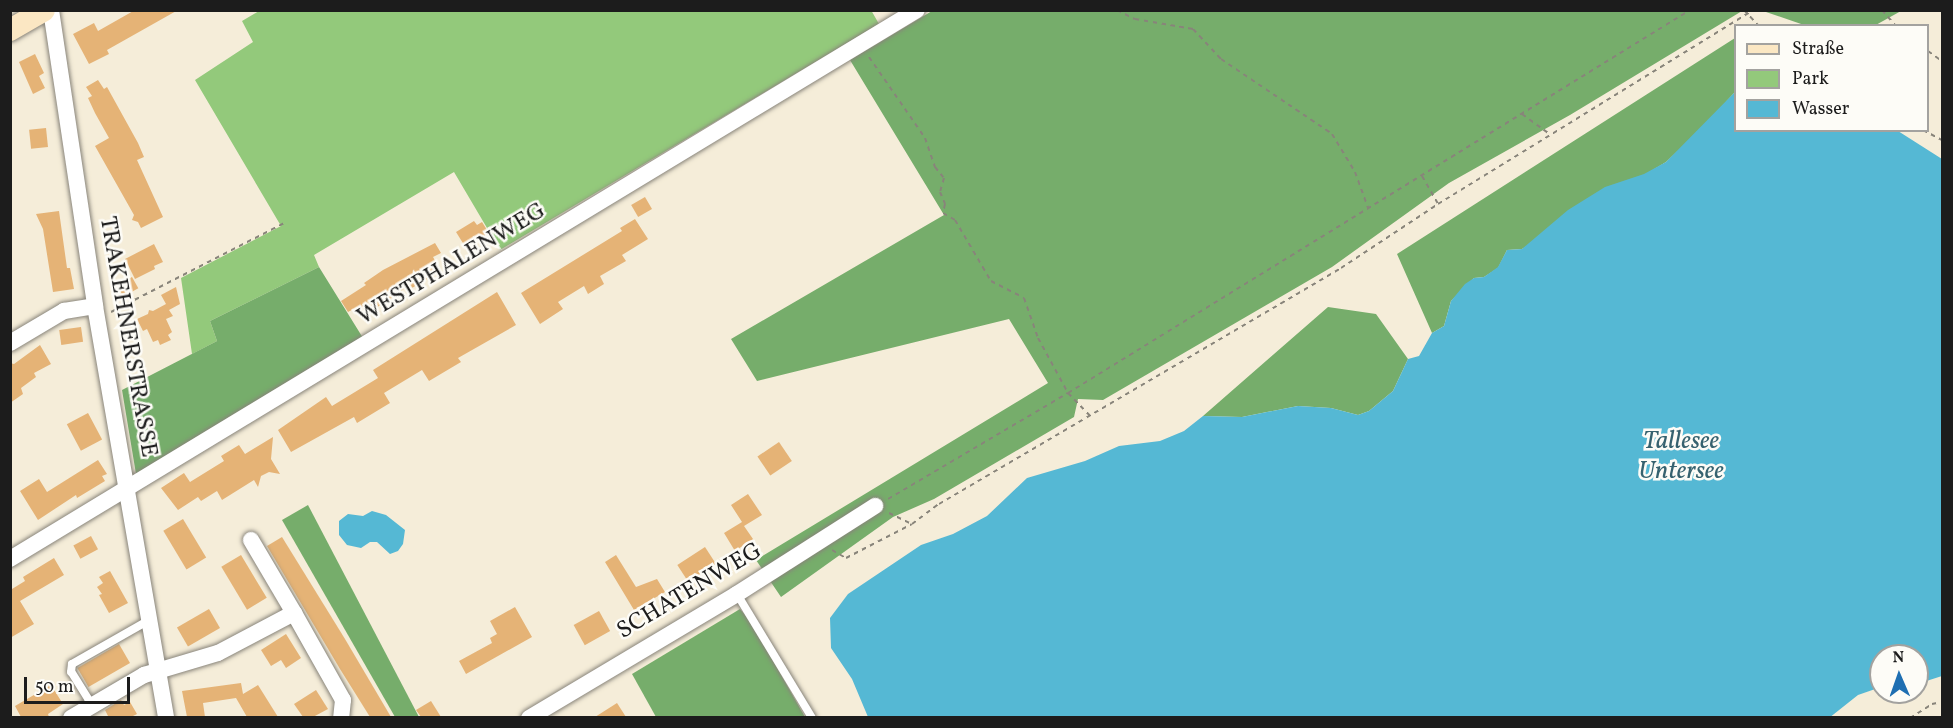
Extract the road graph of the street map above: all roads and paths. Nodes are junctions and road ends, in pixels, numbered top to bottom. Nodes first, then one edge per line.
1 (44, 10) edge
2 (51, 10) edge
3 (917, 10) edge
4 (1117, 10) edge
5 (1690, 10) edge
6 (1744, 10) edge
7 (1753, 10) edge
8 (1882, 10) edge
9 (1746, 15) junction
10 (1757, 24) edge
11 (1894, 24) edge
12 (10, 30) edge
13 (860, 45) junction
14 (1929, 52) edge
15 (1942, 61) edge
16 (1522, 114) junction
17 (1927, 132) edge
18 (1551, 135) junction
19 (1942, 140) edge
20 (1422, 176) junction
21 (1438, 204) junction
22 (1368, 208) junction
23 (284, 223) dead end
24 (95, 310) junction
25 (10, 343) edge
26 (1068, 393) junction
27 (1090, 416) junction
28 (128, 489) junction
29 (875, 506) junction
30 (912, 524) junction
31 (251, 540) dead end
32 (846, 558) dead end
33 (10, 560) edge
34 (737, 594) junction
35 (294, 613) junction
36 (149, 620) junction
37 (158, 671) junction
38 (1942, 702) edge
39 (92, 705) junction
40 (71, 717) edge
41 (166, 717) edge
42 (341, 717) edge
43 (529, 717) edge
44 (812, 717) edge
45 (1910, 717) edge

1 - 12 street
2 - 24 street, TRAKEHNERSTRASSE
3 - 13 street, WESTPHALENWEG
4 - 22 path
5 - 16 path
6 - 9 path
7 - 9 path
8 - 11 path
9 - 10 path
9 - 18 path
13 - 26 path
13 - 28 street, WESTPHALENWEG
14 - 15 path
16 - 18 path
16 - 20 path
17 - 19 path
18 - 21 path
20 - 21 path
20 - 22 path
21 - 27 path
22 - 26 path
23 - 24 path
24 - 25 street
24 - 28 street, TRAKEHNERSTRASSE
26 - 27 path
26 - 29 path
27 - 30 path
28 - 33 street, WESTPHALENWEG
28 - 36 street, TRAKEHNERSTRASSE
29 - 30 path
29 - 34 street, SCHATENWEG
30 - 32 path
31 - 35 street
34 - 43 street, SCHATENWEG
34 - 44 lane
35 - 37 street
35 - 42 street
36 - 37 street, TRAKEHNERSTRASSE
36 - 39 lane
37 - 39 street
37 - 41 street, TRAKEHNERSTRASSE
38 - 45 path
39 - 40 street

